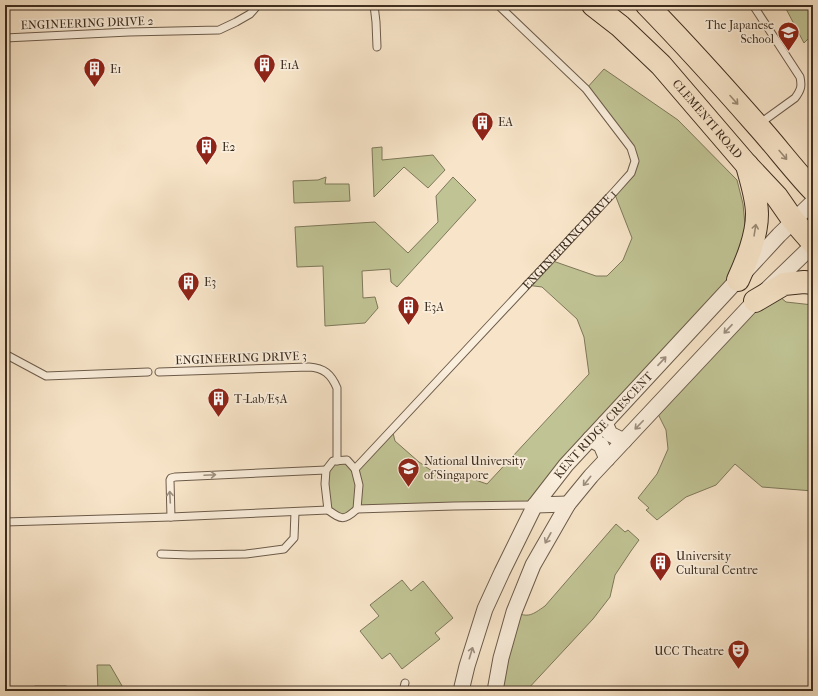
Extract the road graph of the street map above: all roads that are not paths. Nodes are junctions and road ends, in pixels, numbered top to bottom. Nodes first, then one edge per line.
1 (258, 5) edge
2 (374, 5) edge
3 (498, 5) edge
4 (593, 5) edge
5 (647, 5) edge
6 (753, 5) edge
7 (5, 38) edge
8 (377, 47) dead end
9 (758, 125) junction
10 (746, 164) junction
11 (813, 190) edge
12 (813, 202) edge
13 (793, 220) junction
14 (813, 244) edge
15 (738, 280) junction
16 (813, 284) edge
17 (755, 301) junction
18 (5, 354) edge
19 (148, 372) dead end
20 (159, 372) dead end
21 (605, 423) junction
22 (590, 439) junction
23 (624, 441) junction
24 (607, 459) junction
25 (337, 461) junction
26 (355, 468) junction
27 (326, 470) junction
28 (535, 504) junction
29 (568, 504) junction
30 (357, 509) junction
31 (328, 510) junction
32 (295, 512) junction
33 (171, 517) junction
34 (5, 522) edge
35 (161, 554) dead end
36 (404, 683) dead end
37 (403, 691) edge
38 (461, 691) edge
39 (495, 691) edge

1 - 7 lane, ENGINEERING DRIVE 2
2 - 8 lane
3 - 26 lane, ENGINEERING DRIVE 1
4 - 10 main road, CLEMENTI ROAD
5 -> 9 main road
6 - 9 lane
9 -> 11 main road
10 - 13 main road, CLEMENTI ROAD
15 -> 10 main road
12 - 13 street, KENT RIDGE CRESCENT
13 - 14 main road, CLEMENTI ROAD
13 - 15 street, KENT RIDGE CRESCENT
14 - 17 street, KENT RIDGE CRESCENT
21 -> 15 street, KENT RIDGE CRESCENT
16 - 17 main road
17 -> 23 street, KENT RIDGE CRESCENT
18 - 19 lane
20 - 25 lane, ENGINEERING DRIVE 3
21 - 22 street, KENT RIDGE CRESCENT
21 - 23 street
22 - 24 street
22 - 28 street, KENT RIDGE CRESCENT
23 - 24 street, KENT RIDGE CRESCENT
24 -> 29 street, KENT RIDGE CRESCENT
25 - 26 lane
25 - 27 lane
26 - 30 lane
27 - 31 lane
33 -> 27 lane
28 - 29 street
28 - 30 lane
38 -> 28 street, KENT RIDGE CRESCENT
29 -> 39 street, KENT RIDGE CRESCENT
30 - 31 lane
31 - 32 lane
32 - 33 lane
32 - 35 lane
33 - 34 lane
36 - 37 lane

